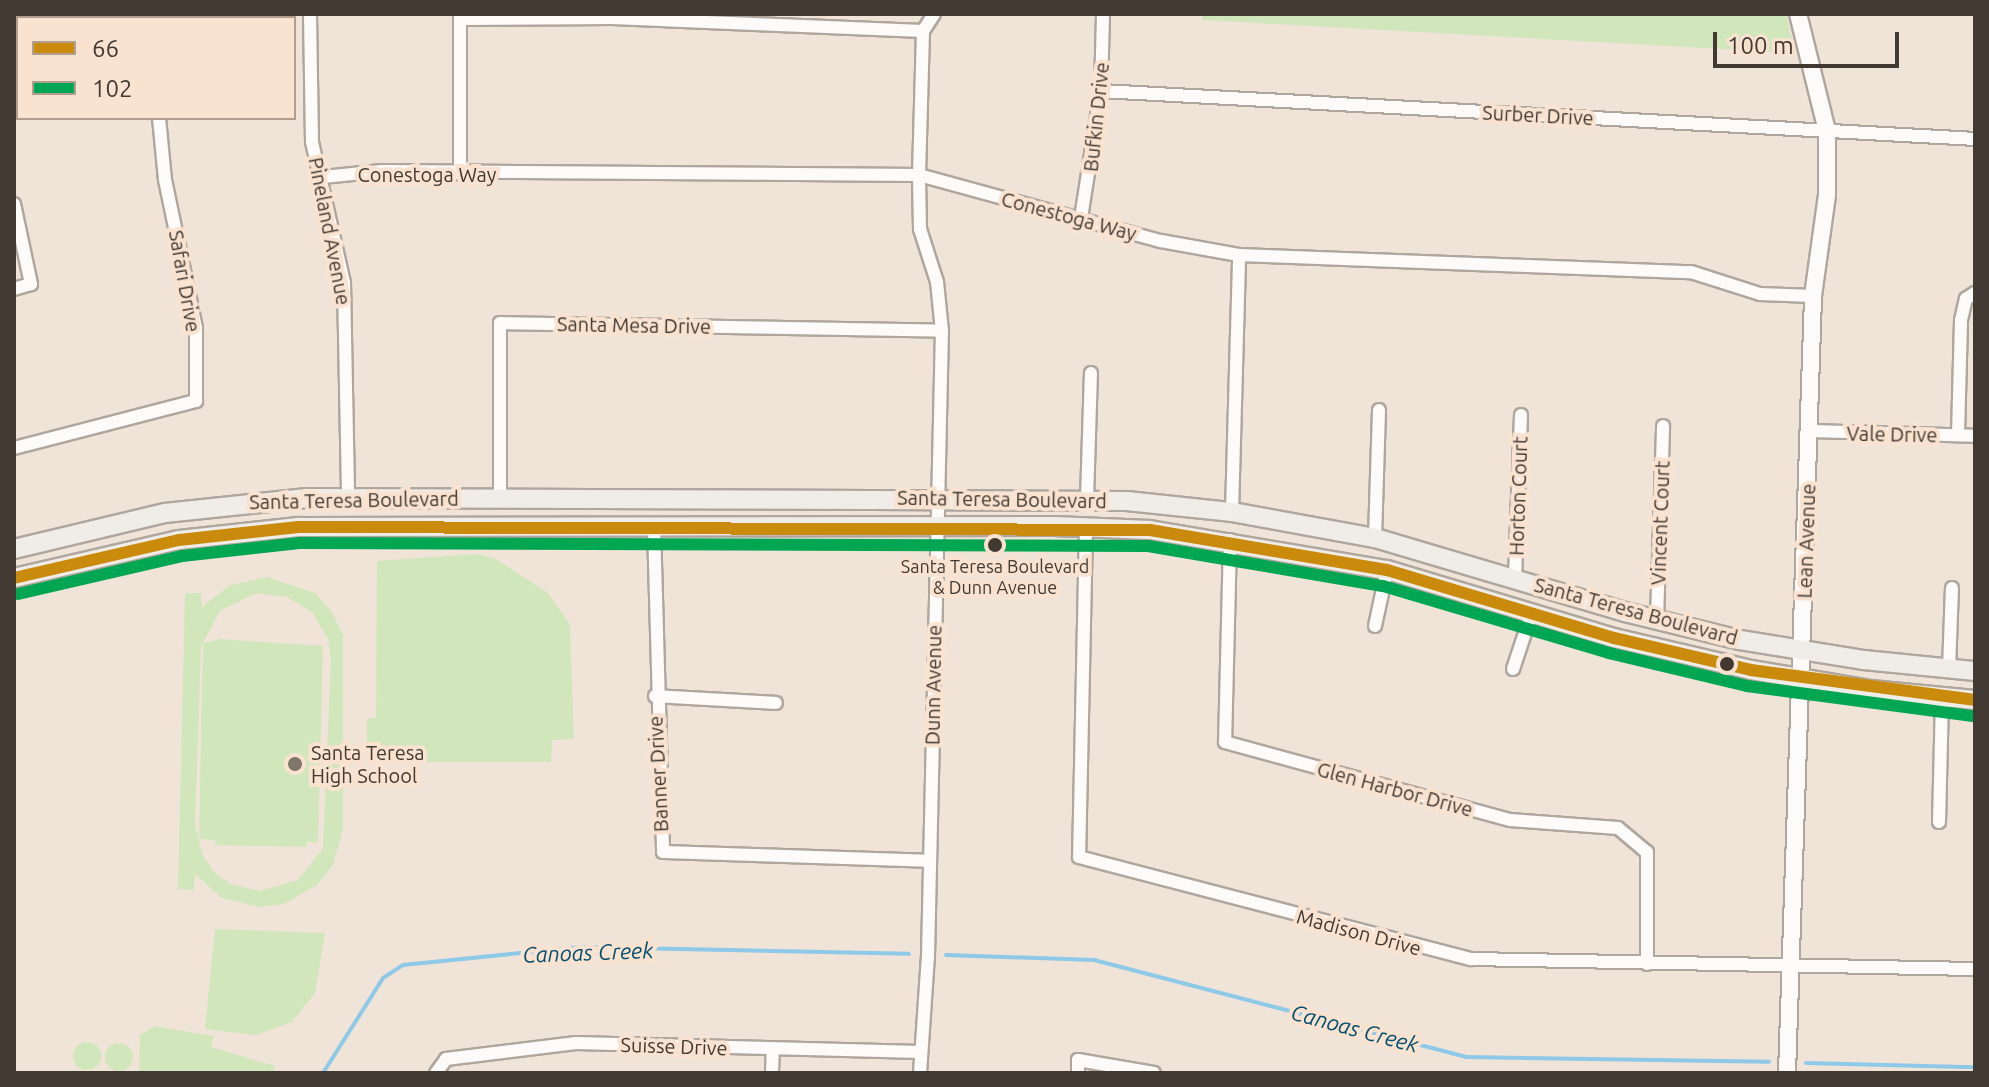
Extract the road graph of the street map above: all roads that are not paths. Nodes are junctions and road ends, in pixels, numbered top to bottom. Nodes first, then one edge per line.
1 (310, 14) edge
2 (934, 14) edge
3 (1103, 14) edge
4 (1798, 14) edge
5 (612, 16) edge
6 (460, 17) edge
7 (761, 19) edge
8 (923, 31) junction
9 (1101, 91) junction
10 (159, 120) edge
11 (1827, 131) junction
12 (1975, 139) edge
13 (460, 174) junction
14 (919, 175) junction
15 (323, 177) junction
16 (14, 204) edge
17 (1081, 218) junction
18 (1239, 255) junction
19 (14, 289) edge
20 (1975, 293) edge
21 (1813, 296) junction
22 (942, 331) junction
23 (1091, 373) dead end
24 (1379, 410) dead end
25 (1521, 415) dead end
26 (1663, 426) dead end
27 (1809, 431) junction
28 (1958, 435) junction
29 (1975, 436) edge
30 (14, 448) edge
31 (348, 497) junction
32 (500, 497) junction
33 (937, 497) junction
34 (1087, 499) junction
35 (1232, 512) junction
36 (654, 526) junction
37 (937, 526) junction
38 (1086, 527) junction
39 (1375, 538) junction
40 (1230, 540) junction
41 (14, 549) edge
42 (1387, 570) junction
43 (14, 578) edge
44 (1515, 578) junction
45 (1952, 588) dead end
46 (1532, 612) junction
47 (1657, 620) junction
48 (1375, 626) dead end
49 (1802, 651) junction
50 (1513, 669) dead end
51 (1949, 669) junction
52 (1975, 671) edge
53 (1800, 680) junction
54 (655, 696) junction
55 (1942, 697) junction
56 (1975, 700) edge
57 (776, 703) dead end
58 (1939, 822) dead end
59 (929, 861) junction
60 (1647, 964) junction
61 (1789, 965) junction
62 (1975, 969) edge
63 (773, 1049) junction
64 (921, 1052) junction
65 (1078, 1067) edge
66 (436, 1073) edge
67 (772, 1073) edge
68 (920, 1073) edge
69 (1154, 1073) edge
70 (1787, 1073) edge

1 - 15 street, Pineland Avenue
2 - 8 street
3 - 9 street, Bufkin Drive
4 - 11 street, Lean Avenue
5 - 6 street
5 - 7 street
6 - 13 street
7 - 8 street
8 - 14 street, Dunn Avenue
9 - 11 street, Surber Drive
9 - 17 street, Bufkin Drive
10 - 30 street, Safari Drive
11 - 12 street, Surber Drive
11 - 21 street, Lean Avenue
13 - 14 street, Conestoga Way
13 - 15 street, Conestoga Way
14 - 17 street, Conestoga Way
14 - 22 street, Dunn Avenue
15 - 31 street, Pineland Avenue
16 - 19 street
17 - 18 street, Conestoga Way
18 - 21 street, Conestoga Way
18 - 35 street
20 - 28 street
21 - 27 street, Lean Avenue
22 - 32 street, Santa Mesa Drive
22 - 33 street, Dunn Avenue
23 - 34 street
24 - 39 street
25 - 44 street, Horton Court
26 - 47 street, Vincent Court
27 - 28 street, Vale Drive
27 - 49 street, Lean Avenue
28 - 29 street, Vale Drive
31 - 32 main road, Santa Teresa Boulevard
31 - 41 main road, Santa Teresa Boulevard
32 - 33 main road, Santa Teresa Boulevard
33 - 34 main road, Santa Teresa Boulevard
33 - 37 street, Dunn Avenue
34 - 35 main road, Santa Teresa Boulevard
35 - 39 main road, Santa Teresa Boulevard
36 - 37 main road, Santa Teresa Boulevard
36 - 43 main road, Santa Teresa Boulevard
36 - 54 street, Banner Drive
37 - 38 main road, Santa Teresa Boulevard
37 - 59 street, Dunn Avenue
38 - 40 main road, Santa Teresa Boulevard
38 - 60 street, Madison Drive
39 - 44 main road, Santa Teresa Boulevard
40 - 42 main road, Santa Teresa Boulevard
40 - 60 street, Glen Harbor Drive
42 - 46 main road, Santa Teresa Boulevard
42 - 48 street
44 - 47 main road, Santa Teresa Boulevard
45 - 51 street
46 - 50 street
46 - 53 main road, Santa Teresa Boulevard
47 - 49 main road, Santa Teresa Boulevard
49 - 51 main road, Santa Teresa Boulevard
49 - 53 street, Lean Avenue
51 - 52 main road, Santa Teresa Boulevard
53 - 55 main road, Santa Teresa Boulevard
53 - 61 street, Lean Avenue
54 - 57 street
54 - 59 street, Banner Drive
55 - 56 main road, Santa Teresa Boulevard
55 - 58 street
59 - 64 street, Dunn Avenue
60 - 61 street, Madison Drive
61 - 62 street, Madison Drive
61 - 70 street, Lean Avenue
63 - 64 street, Suisse Drive
63 - 66 street, Suisse Drive
63 - 67 street
64 - 68 street, Dunn Avenue
65 - 69 street

